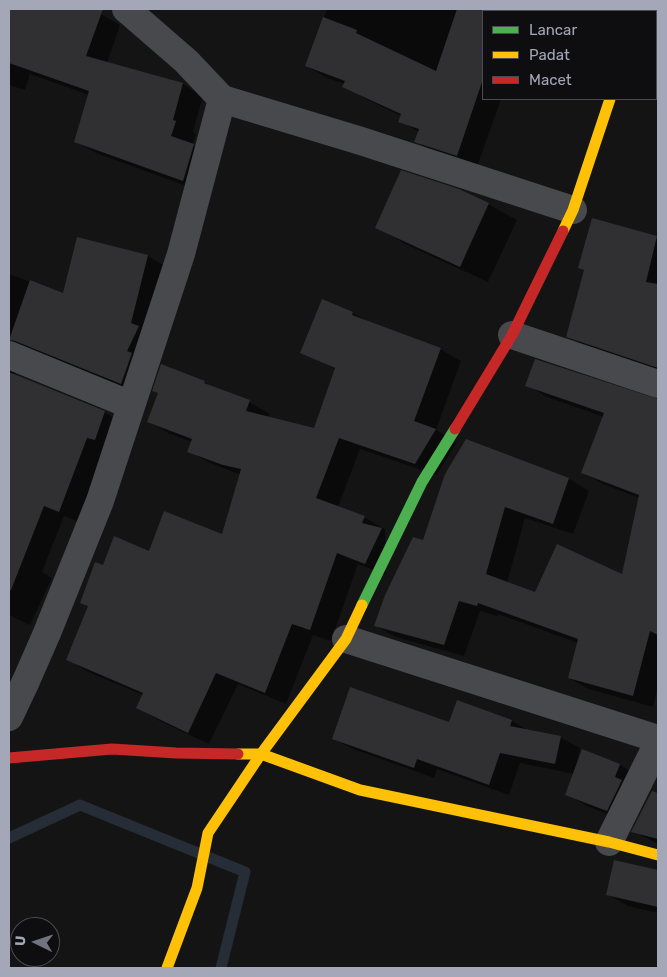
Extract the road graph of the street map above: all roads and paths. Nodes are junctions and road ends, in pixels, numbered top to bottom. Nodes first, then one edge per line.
1 (130, 10) edge
2 (222, 99) junction
3 (610, 100) edge
4 (572, 210) junction
5 (512, 335) junction
6 (9, 355) edge
7 (658, 384) edge
8 (131, 404) junction
9 (346, 639) junction
10 (9, 717) edge
11 (658, 739) edge
12 (658, 743) edge
13 (261, 754) junction
14 (9, 758) edge
15 (609, 842) junction
16 (658, 855) edge
17 (167, 968) edge

1 - 2 street
2 - 4 street
2 - 8 street
3 - 4 street
4 - 5 street
5 - 7 street
5 - 9 street
6 - 8 street
8 - 10 street
9 - 11 street
9 - 13 street
12 - 15 street
13 - 14 street
13 - 15 street
13 - 17 street
15 - 16 street

